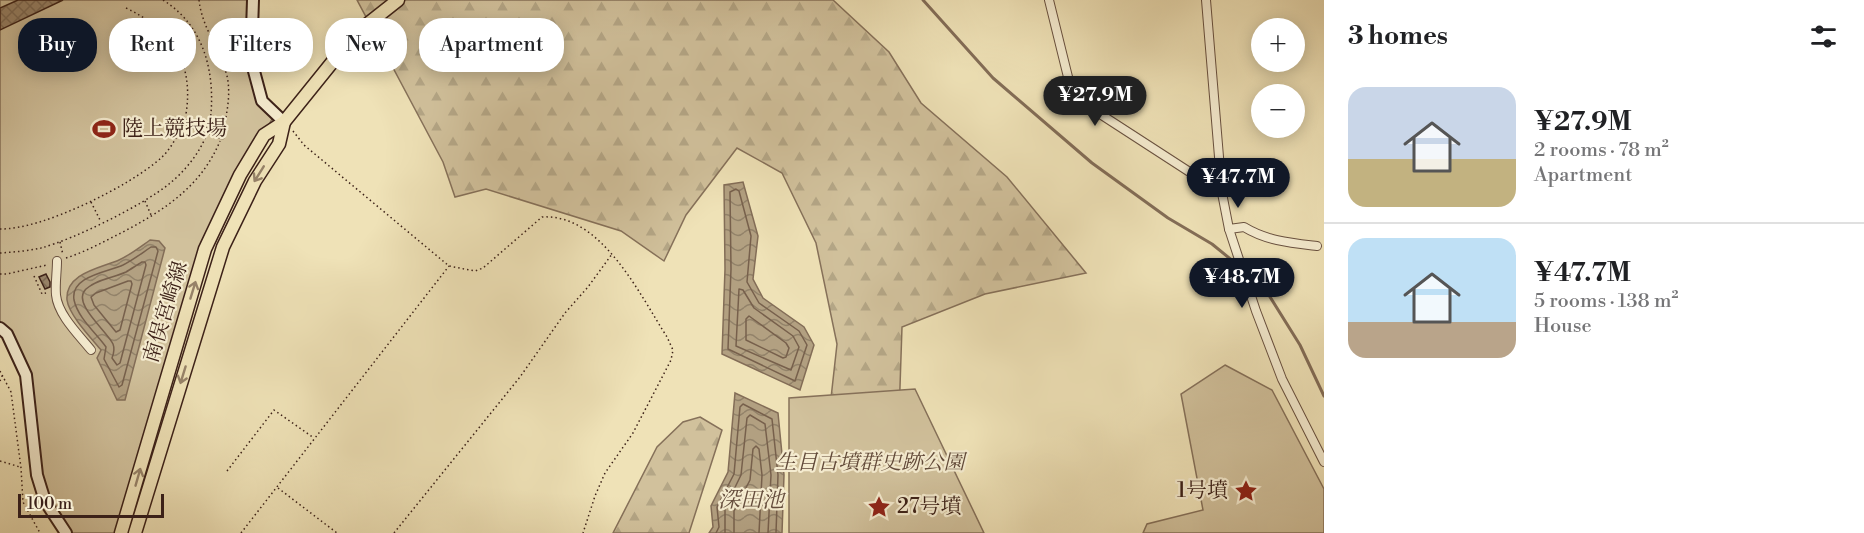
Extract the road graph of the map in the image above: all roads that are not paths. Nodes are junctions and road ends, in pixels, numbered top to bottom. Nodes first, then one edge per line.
1 (253, 0) edge
2 (398, 0) edge
3 (1049, 0) edge
4 (1206, 0) edge
5 (184, 122) road end
6 (284, 122) junction
7 (222, 136) road end
8 (1222, 193) junction
9 (1229, 229) junction
10 (1317, 246) dead end
11 (57, 261) road end
12 (0, 328) edge
13 (92, 350) dead end
14 (1324, 462) edge
15 (66, 533) edge
16 (121, 533) edge
17 (135, 533) edge

1 - 6 street
2 - 6 main road, 南俣宮崎線
3 - 8 street
4 - 8 street
5 - 7 lane
16 -> 6 main road, 南俣宮崎線
6 -> 17 main road, 南俣宮崎線
8 - 9 street
9 - 10 street
9 - 14 street
11 - 13 street
12 - 15 street

